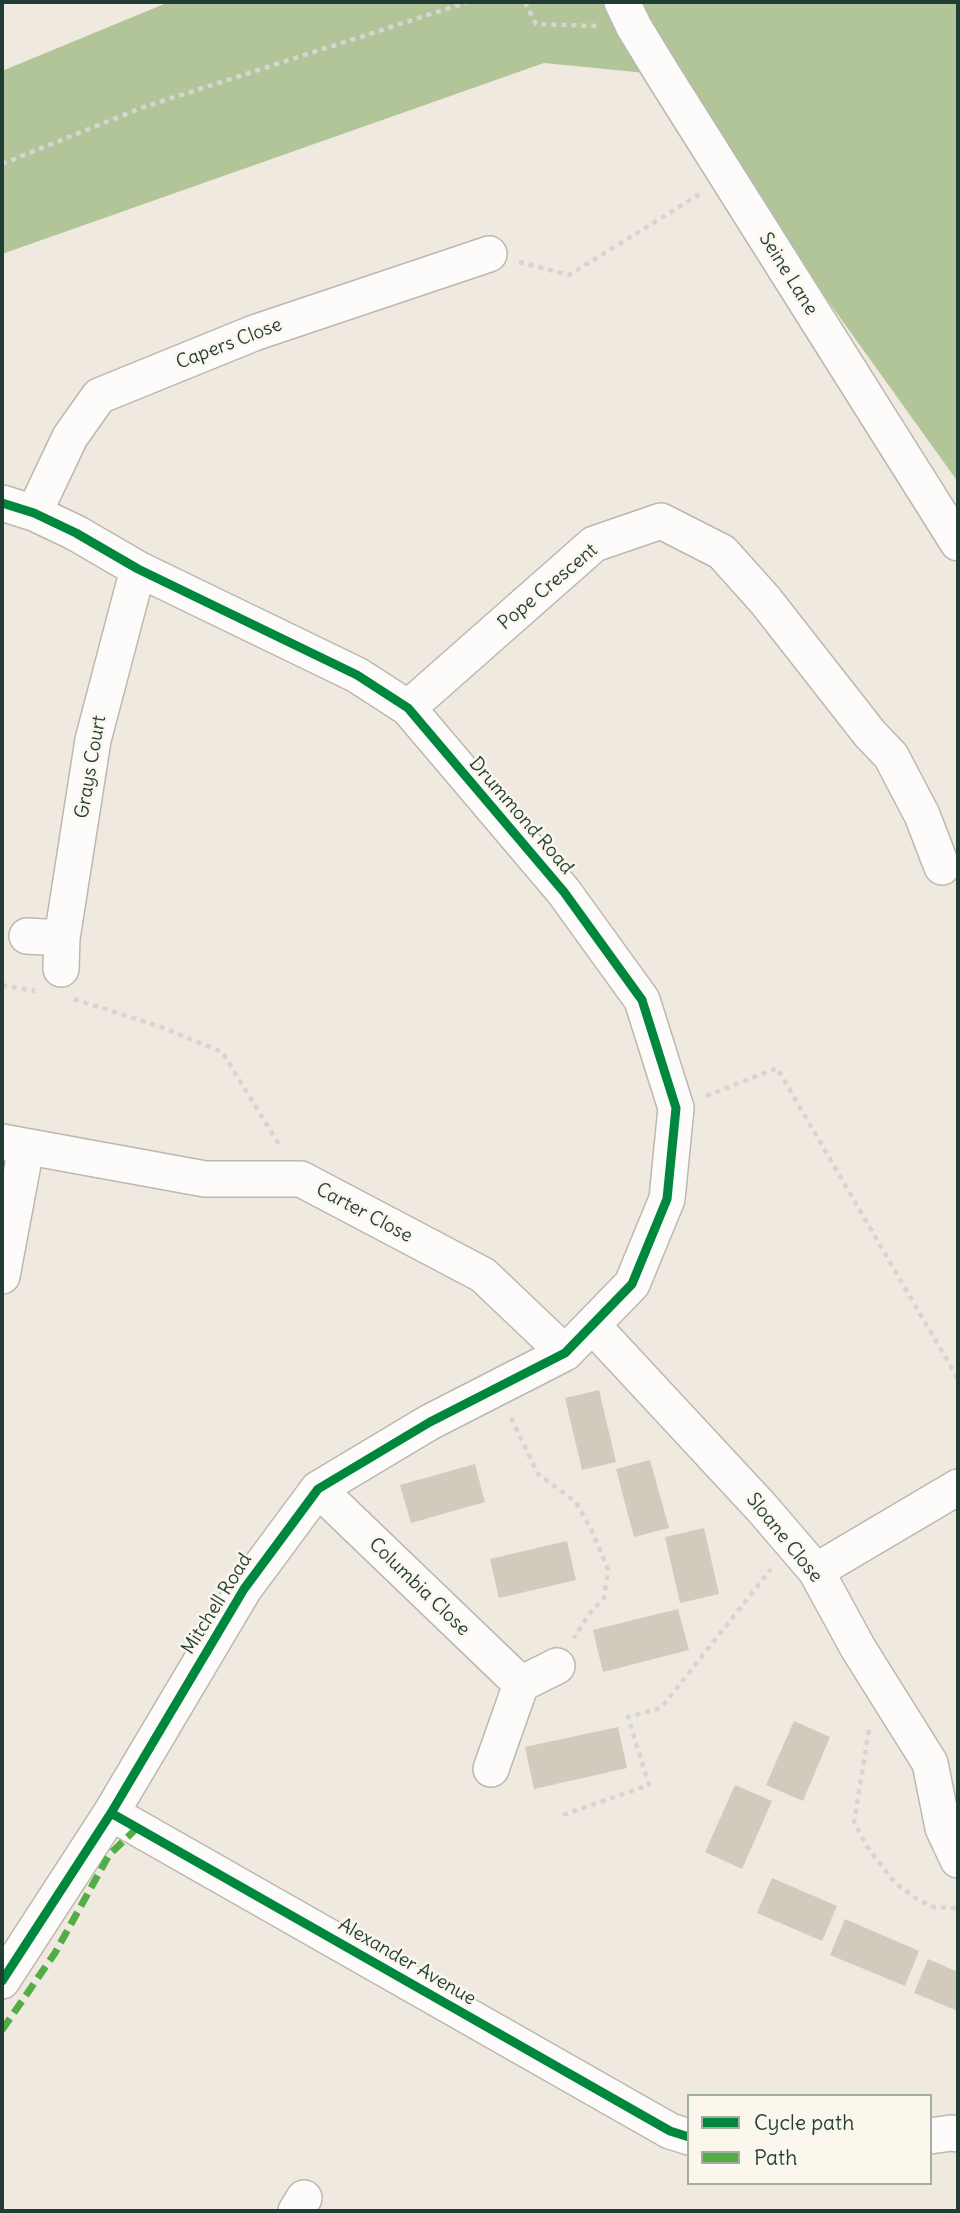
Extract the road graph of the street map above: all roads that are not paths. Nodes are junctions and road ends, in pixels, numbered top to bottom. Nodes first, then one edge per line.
1 (626, 11) edge
2 (489, 254) road end
3 (18, 508) edge
4 (958, 544) edge
5 (138, 569) junction
6 (408, 708) junction
7 (942, 867) dead end
8 (27, 936) dead end
9 (14, 1145) edge
10 (2, 1276) edge
11 (592, 1325) junction
12 (565, 1353) junction
13 (958, 1487) edge
14 (318, 1489) junction
15 (816, 1571) junction
16 (557, 1666) road end
17 (521, 1684) junction
18 (491, 1769) dead end
19 (111, 1813) junction
20 (958, 1860) edge
21 (2, 1981) edge
22 (958, 2134) edge
23 (687, 2136) edge
24 (932, 2136) edge

1 - 4 street, Seine Lane
2 - 3 street, Capers Close
3 - 5 street, Drummond Road
5 - 6 street, Drummond Road
5 - 8 street, Grays Court
6 - 7 street, Pope Crescent
6 - 11 street, Drummond Road
9 - 10 street
9 - 12 street, Carter Close
11 - 12 street, Drummond Road
11 - 15 street, Sloane Close
12 - 14 street, Mitchell Road
13 - 15 street
14 - 17 street, Columbia Close
14 - 19 street, Mitchell Road
15 - 20 street, Sloane Close
16 - 17 street
17 - 18 street
19 - 21 street, Mitchell Road
19 - 23 street, Alexander Avenue
22 - 24 street

